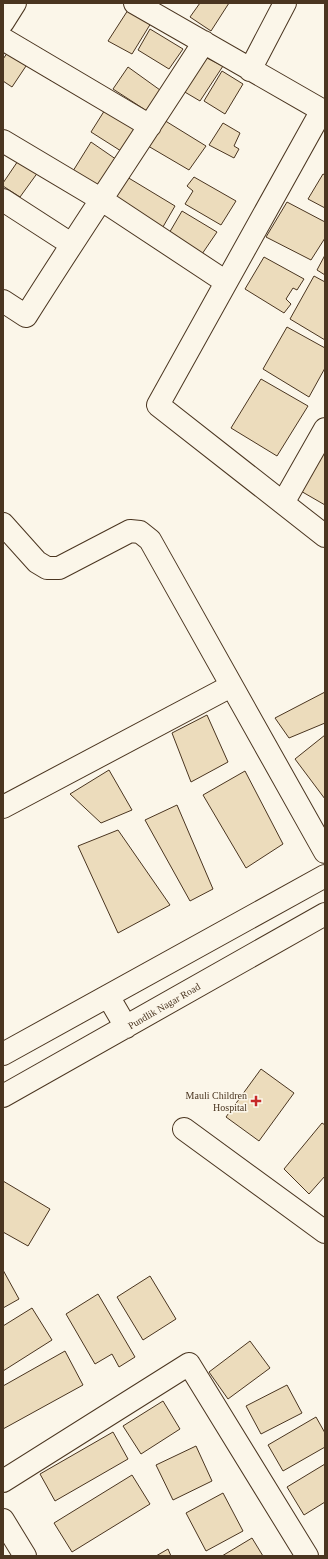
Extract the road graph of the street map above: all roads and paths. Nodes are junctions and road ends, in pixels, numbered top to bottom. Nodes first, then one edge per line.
1 (15, 3) edge
2 (136, 3) edge
3 (284, 3) edge
4 (3, 22) edge
5 (3, 39) edge
6 (204, 42) junction
7 (250, 70) junction
8 (323, 111) edge
9 (150, 126) junction
10 (3, 141) edge
11 (3, 200) edge
12 (102, 200) junction
13 (71, 244) junction
14 (226, 282) junction
15 (3, 301) edge
16 (325, 429) edge
17 (283, 504) junction
18 (3, 524) edge
19 (325, 536) edge
20 (231, 686) junction
21 (3, 807) edge
22 (325, 852) edge
23 (325, 876) edge
24 (325, 914) edge
25 (108, 996) junction
26 (126, 1028) junction
27 (3, 1054) edge
28 (3, 1096) edge
29 (184, 1129) dead end
30 (325, 1232) edge
31 (3, 1481) edge
32 (3, 1520) edge
33 (25, 1556) edge
34 (307, 1556) edge

1 - 4 street
2 - 6 street
3 - 7 street
5 - 9 street
6 - 7 street
6 - 9 street
7 - 8 street
8 - 14 street
9 - 12 street
10 - 12 street
11 - 13 street
12 - 13 street
12 - 14 street
13 - 15 street
14 - 17 street
16 - 17 street
17 - 19 street
18 - 20 street
20 - 21 street
20 - 22 street
23 - 25 street
24 - 26 street, Pundlik Nagar Road
25 - 26 street
25 - 27 street
26 - 28 street, Pundlik Nagar Road
29 - 30 street
31 - 34 street
32 - 33 street

